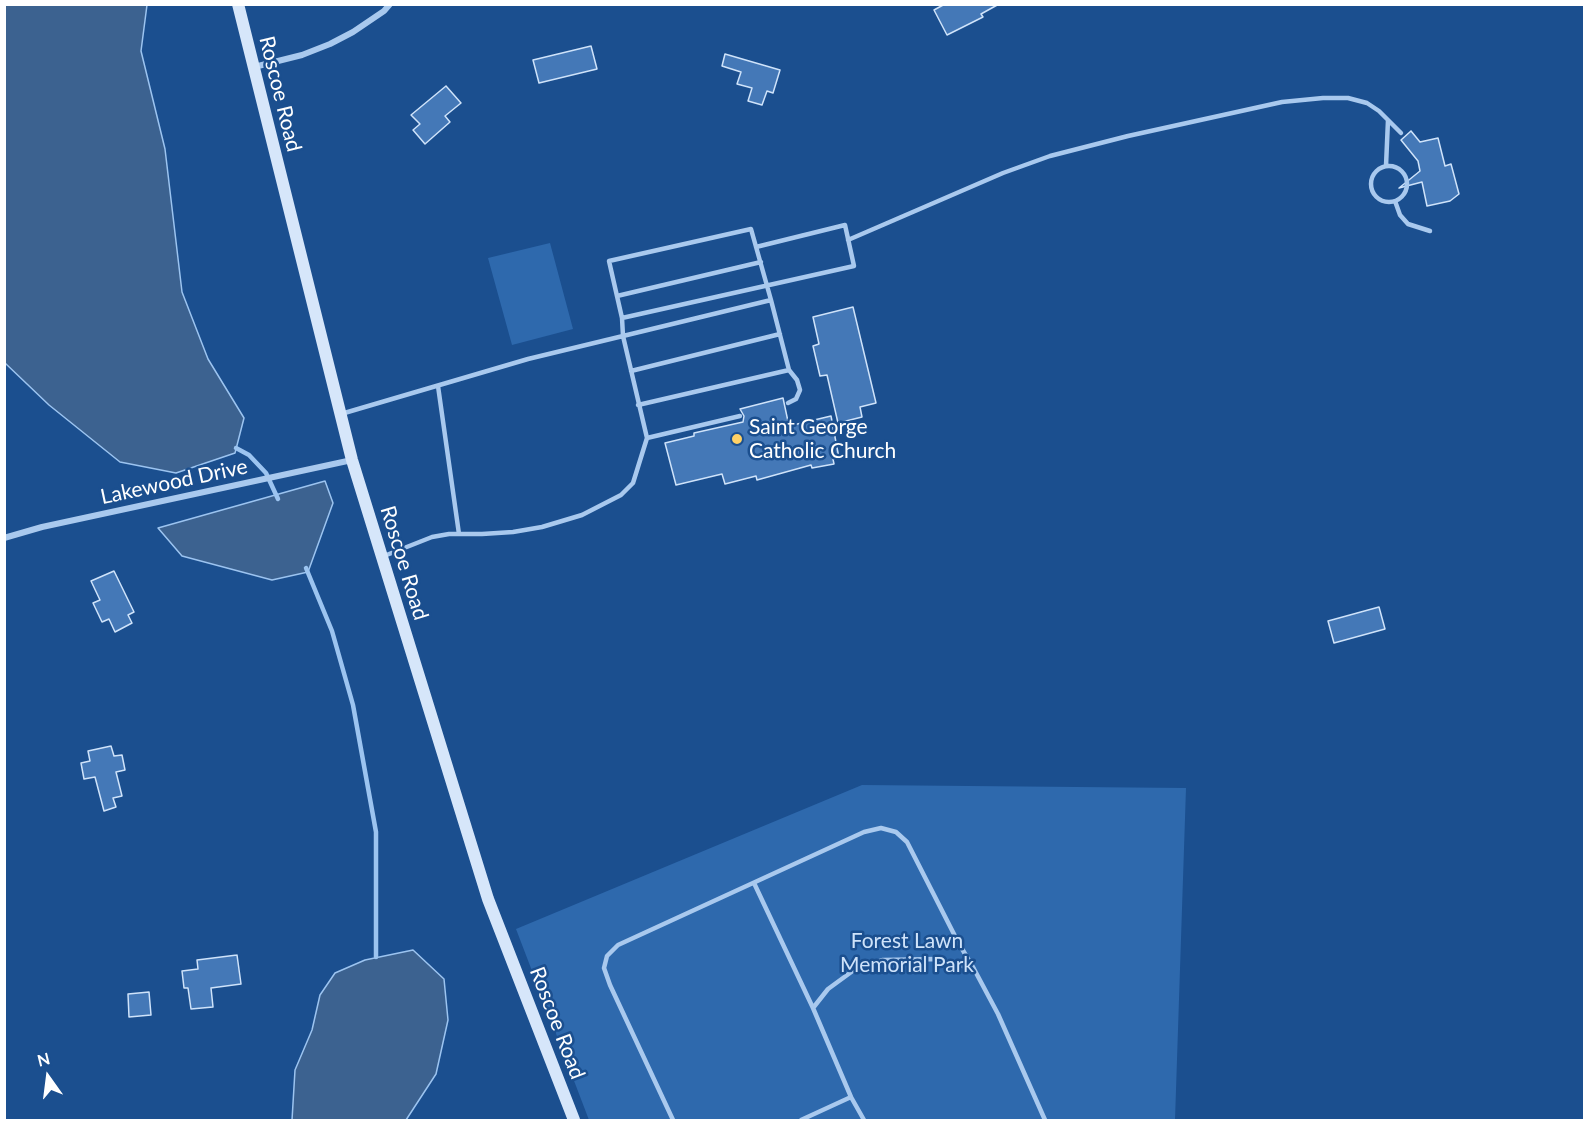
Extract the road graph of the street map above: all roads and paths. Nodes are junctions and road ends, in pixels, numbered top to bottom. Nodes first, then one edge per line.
1 (238, 4) edge
2 (390, 4) edge
3 (254, 68) junction
4 (1388, 120) junction
5 (1401, 133) dead end
6 (1386, 166) junction
7 (1395, 201) junction
8 (1430, 231) dead end
9 (848, 240) junction
10 (756, 247) junction
11 (761, 262) junction
12 (767, 285) junction
13 (617, 296) junction
14 (771, 300) junction
15 (622, 318) junction
16 (780, 334) junction
17 (623, 336) junction
18 (789, 370) junction
19 (631, 371) junction
20 (438, 386) junction
21 (788, 404) dead end
22 (638, 405) junction
23 (340, 415) junction
24 (740, 416) dead end
25 (647, 438) junction
26 (351, 460) junction
27 (459, 534) junction
28 (4, 538) edge
29 (382, 557) junction
30 (753, 883) junction
31 (974, 969) junction
32 (813, 1008) junction
33 (851, 1097) junction
34 (574, 1120) edge
35 (673, 1120) edge
36 (801, 1120) edge
37 (864, 1120) edge
38 (1045, 1120) edge

1 - 3 main road, Roscoe Road
2 - 3 street
3 - 23 main road, Roscoe Road
4 - 5 lane
4 - 6 lane
4 - 9 lane
6 - 7 lane
6 - 7 lane
7 - 8 lane
9 - 10 lane
9 - 12 lane
10 - 11 lane
10 - 13 lane
11 - 12 lane
11 - 13 lane
12 - 14 lane
12 - 15 lane
13 - 15 lane
14 - 16 lane
14 - 17 lane
15 - 17 lane
16 - 18 lane
16 - 19 lane
17 - 19 lane
17 - 20 lane
18 - 21 lane
18 - 22 lane
19 - 22 lane
20 - 23 lane
20 - 27 lane
22 - 25 lane
23 - 26 main road, Roscoe Road
24 - 25 lane
25 - 27 lane
26 - 28 street, Lakewood Drive
26 - 29 main road, Roscoe Road
27 - 29 lane
29 - 34 main road, Roscoe Road
30 - 31 lane
30 - 32 lane
30 - 35 lane
31 - 32 lane
31 - 38 lane
32 - 33 lane
33 - 36 lane
33 - 37 lane

